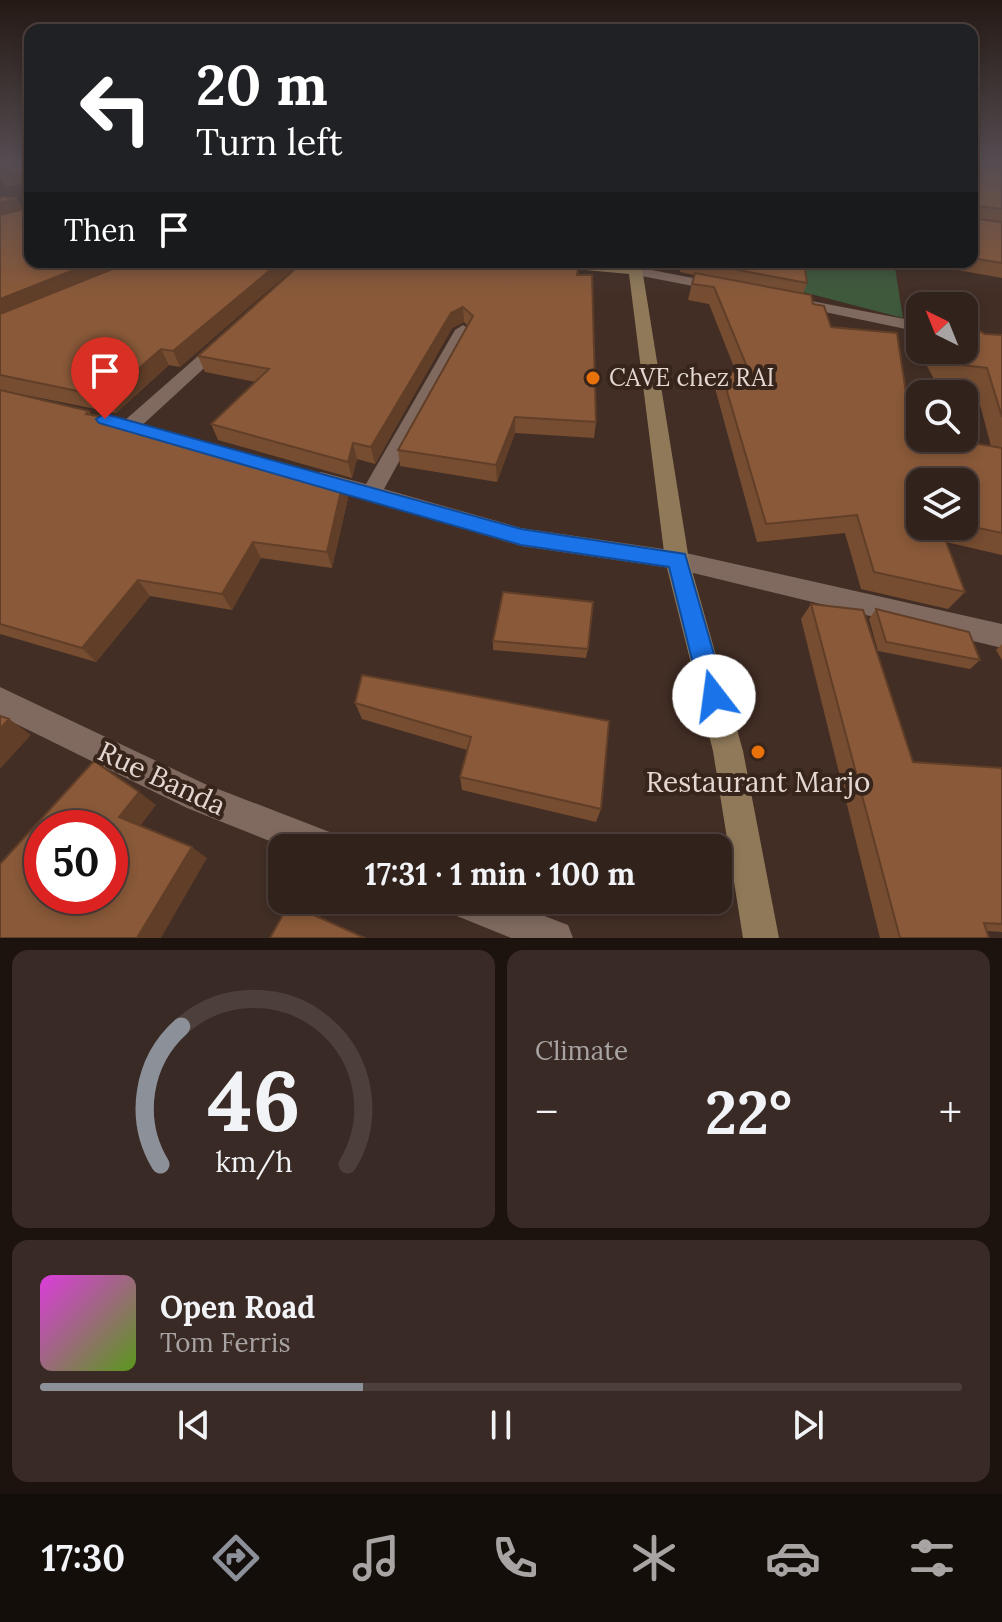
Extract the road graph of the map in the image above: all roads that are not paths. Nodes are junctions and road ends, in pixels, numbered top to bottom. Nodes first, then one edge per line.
1 (635, 268) edge
2 (643, 268) edge
3 (741, 291) edge
4 (786, 300) edge
5 (906, 324) edge
6 (463, 330) edge
7 (233, 333) edge
8 (159, 433) edge
9 (300, 473) edge
10 (371, 494) junction
11 (677, 560) junction
12 (1002, 636) edge
13 (0, 701) edge
14 (292, 834) edge
15 (494, 914) edge
16 (555, 938) edge
17 (761, 938) edge

1 - 11 main road
2 - 3 street
4 - 5 street
6 - 10 street
7 - 8 street
9 - 10 street
10 - 11 street
11 - 12 street
11 - 17 main road
13 - 14 street, Rue Banda
15 - 16 street

